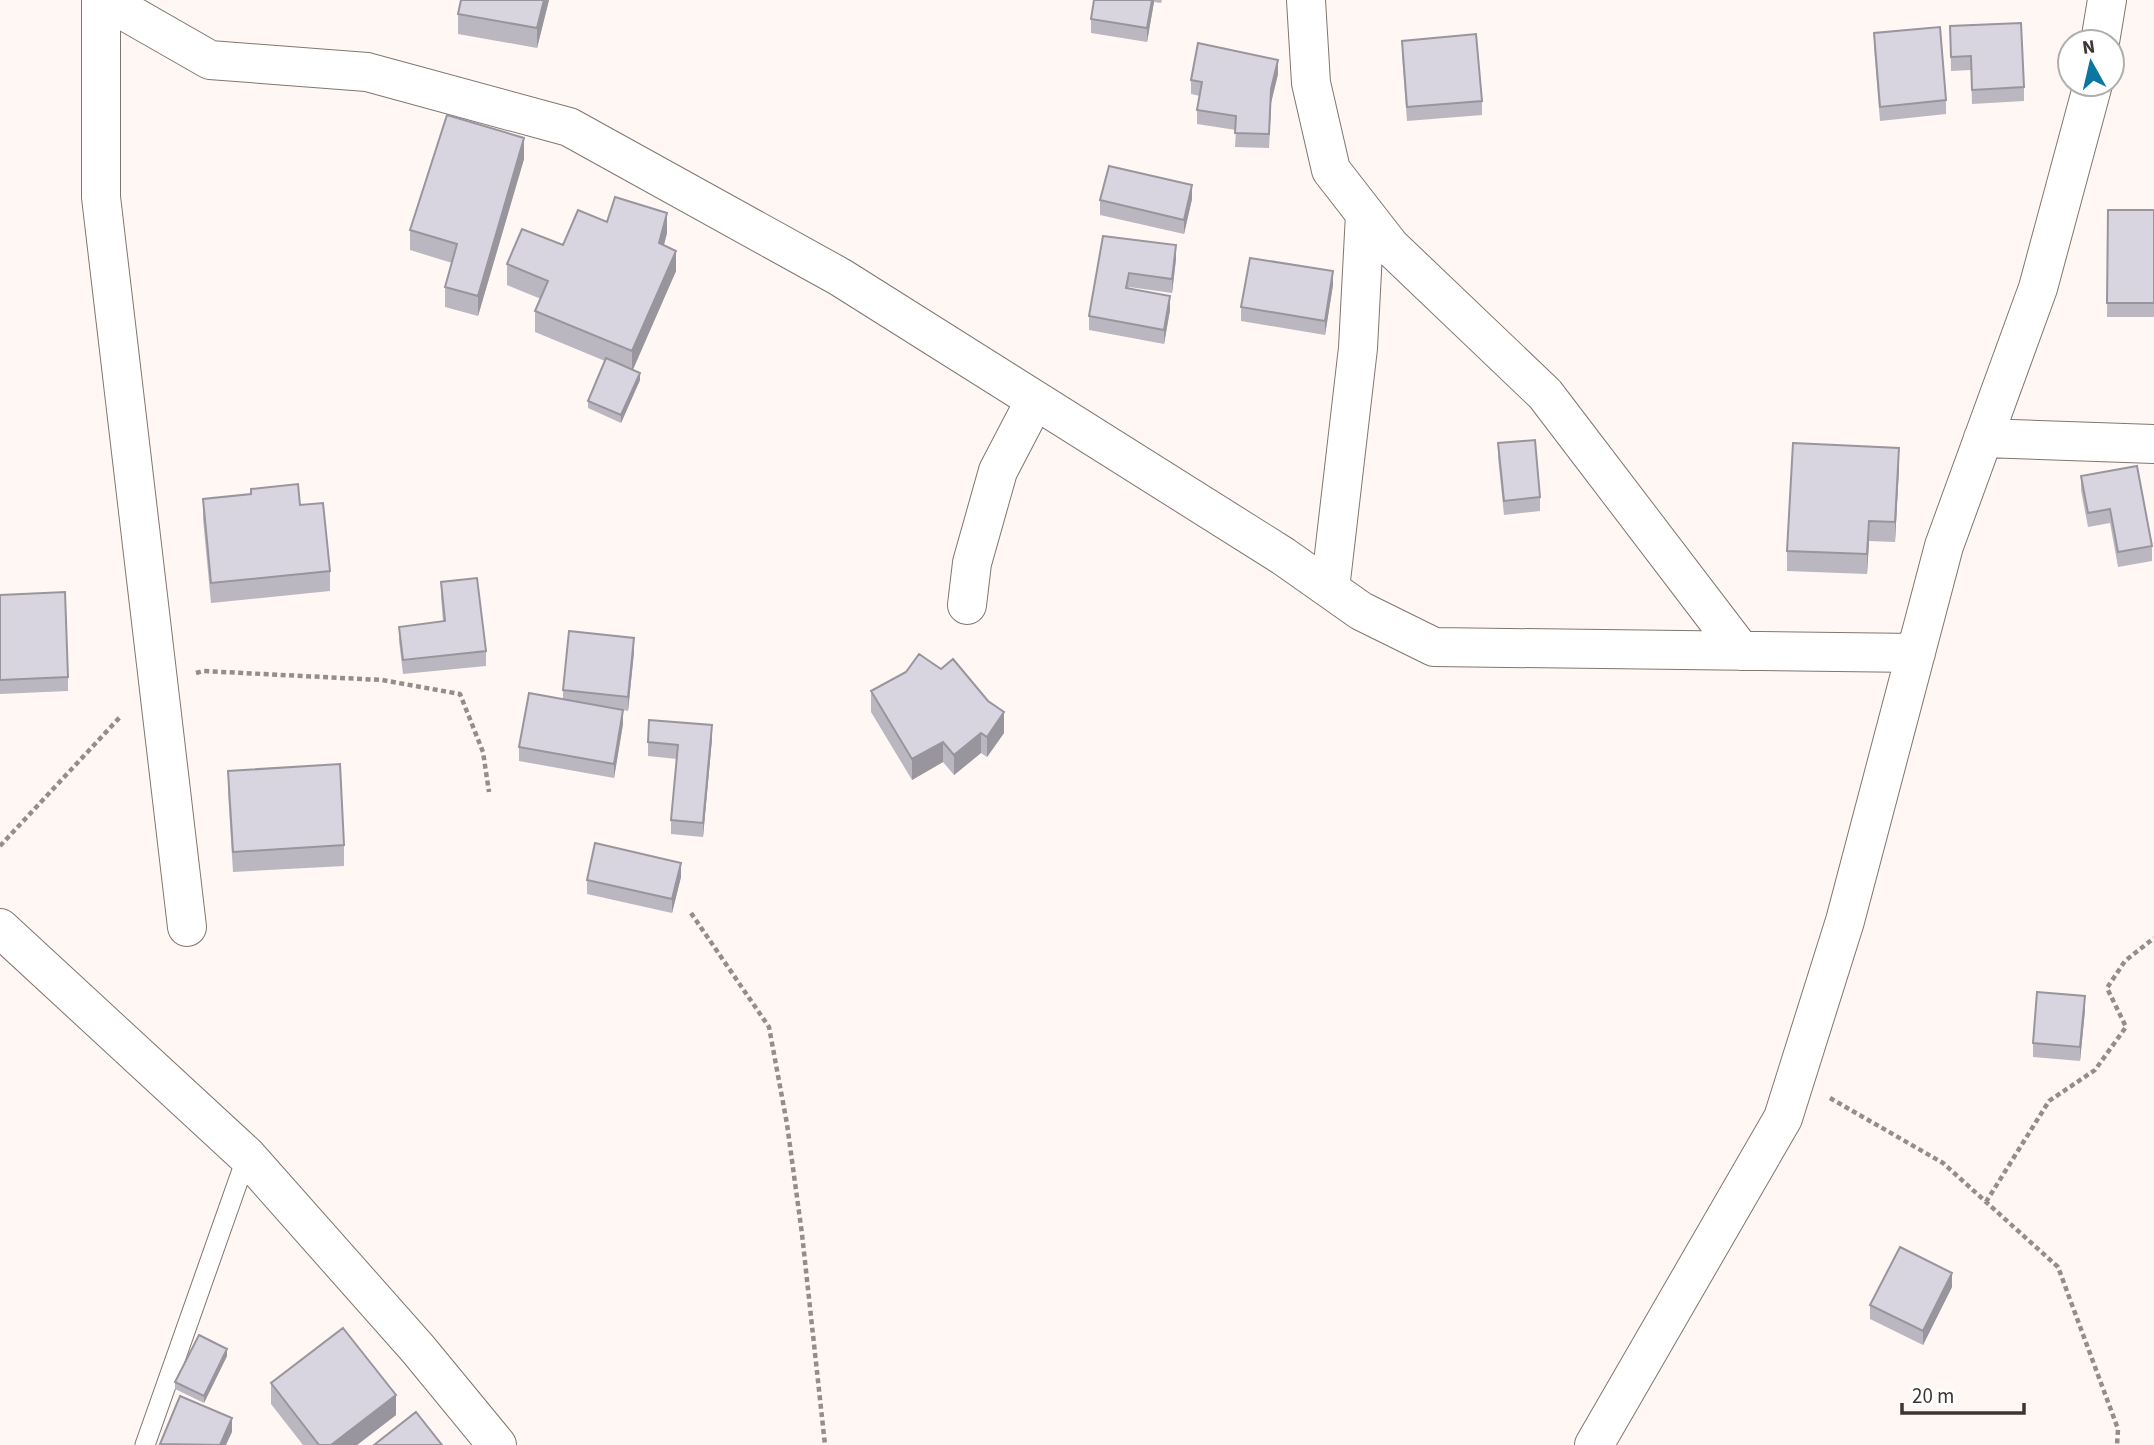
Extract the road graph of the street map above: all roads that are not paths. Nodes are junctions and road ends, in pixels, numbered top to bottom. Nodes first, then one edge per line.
1 (103, 0) edge
2 (1306, 0) edge
3 (2107, 0) edge
4 (2102, 28) edge
5 (2089, 98) edge
6 (1365, 214) junction
7 (1035, 400) junction
8 (1983, 438) junction
9 (2154, 444) edge
10 (1329, 589) junction
11 (967, 605) dead end
12 (1741, 650) junction
13 (1916, 653) junction
14 (187, 927) dead end
15 (0, 928) edge
16 (247, 1156) junction
17 (145, 1445) edge
18 (497, 1445) edge
19 (1594, 1445) edge

1 - 7 street
1 - 14 street
2 - 6 street
3 - 4 street
5 - 8 street
6 - 10 street
6 - 12 street
7 - 10 street
7 - 11 street
8 - 9 street
8 - 13 street
10 - 12 street
12 - 13 street
13 - 19 street
15 - 16 street
16 - 17 lane
16 - 18 street

